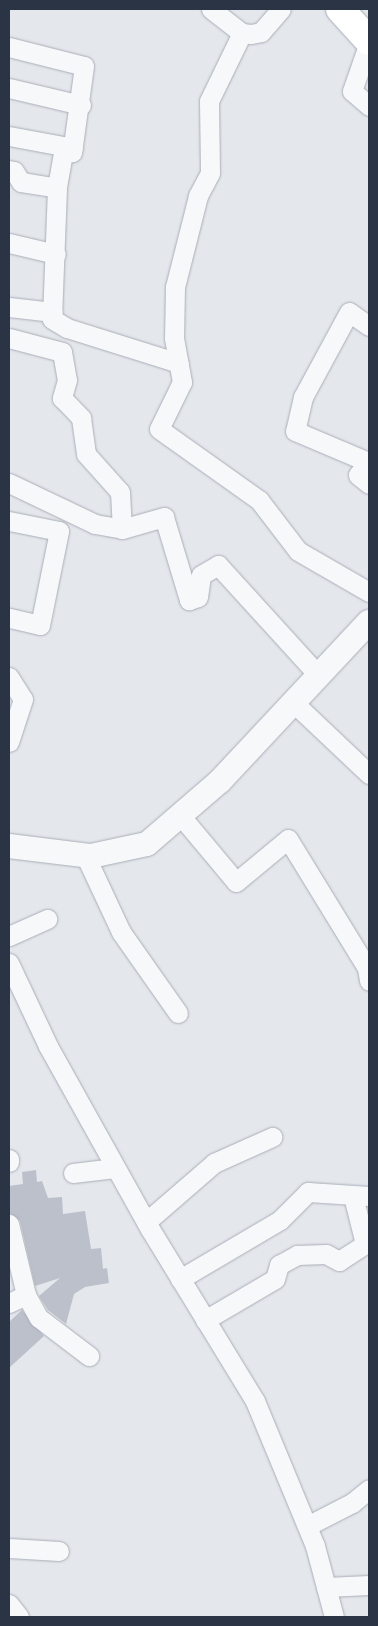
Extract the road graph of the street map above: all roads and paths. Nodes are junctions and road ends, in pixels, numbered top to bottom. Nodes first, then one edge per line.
1 (280, 9) edge
2 (340, 9) edge
3 (218, 11) edge
4 (242, 33) junction
5 (369, 42) edge
6 (9, 47) edge
7 (9, 88) edge
8 (81, 105) junction
9 (369, 106) edge
10 (9, 136) edge
11 (73, 148) junction
12 (9, 170) edge
13 (57, 188) junction
14 (9, 243) edge
15 (56, 254) junction
16 (9, 307) edge
17 (53, 312) junction
18 (369, 326) edge
19 (9, 338) edge
20 (179, 363) junction
21 (9, 483) edge
22 (369, 484) edge
23 (9, 521) edge
24 (122, 529) junction
25 (369, 592) edge
26 (9, 618) edge
27 (369, 622) edge
28 (9, 677) edge
29 (320, 678) junction
30 (295, 704) junction
31 (9, 742) edge
32 (369, 774) edge
33 (180, 815) junction
34 (9, 846) edge
35 (85, 856) junction
36 (47, 919) dead end
37 (9, 936) edge
38 (9, 963) edge
39 (369, 981) edge
40 (178, 1013) dead end
41 (272, 1137) dead end
42 (115, 1168) junction
43 (73, 1173) dead end
44 (361, 1196) edge
45 (146, 1222) junction
46 (9, 1224) edge
47 (180, 1279) junction
48 (17, 1299) edge
49 (205, 1320) junction
50 (89, 1356) dead end
51 (369, 1489) edge
52 (307, 1526) junction
53 (9, 1548) edge
54 (59, 1551) dead end
55 (369, 1585) edge
56 (326, 1587) junction
57 (9, 1604) edge
58 (19, 1617) edge
59 (334, 1617) edge

1 - 4 street
2 - 5 main road
3 - 4 street
4 - 20 street
5 - 9 street
6 - 8 street
7 - 8 street
8 - 11 street
10 - 11 street
11 - 13 street
12 - 13 street
13 - 15 street
14 - 15 street
15 - 17 street
16 - 17 street
17 - 20 street
18 - 22 street
19 - 24 street
20 - 25 street
21 - 24 street
23 - 26 street
24 - 29 street
27 - 29 street
28 - 31 street
29 - 30 street
30 - 32 street
30 - 33 street
33 - 35 street
33 - 39 street
34 - 35 street
35 - 40 street
36 - 37 street
38 - 42 street
41 - 45 street
42 - 43 street
42 - 45 street
44 - 47 street
44 - 49 street
45 - 47 street
46 - 48 street
47 - 49 street
48 - 50 street
49 - 52 street
51 - 52 street
52 - 56 street
53 - 54 street
55 - 56 street
56 - 59 street
57 - 58 street

